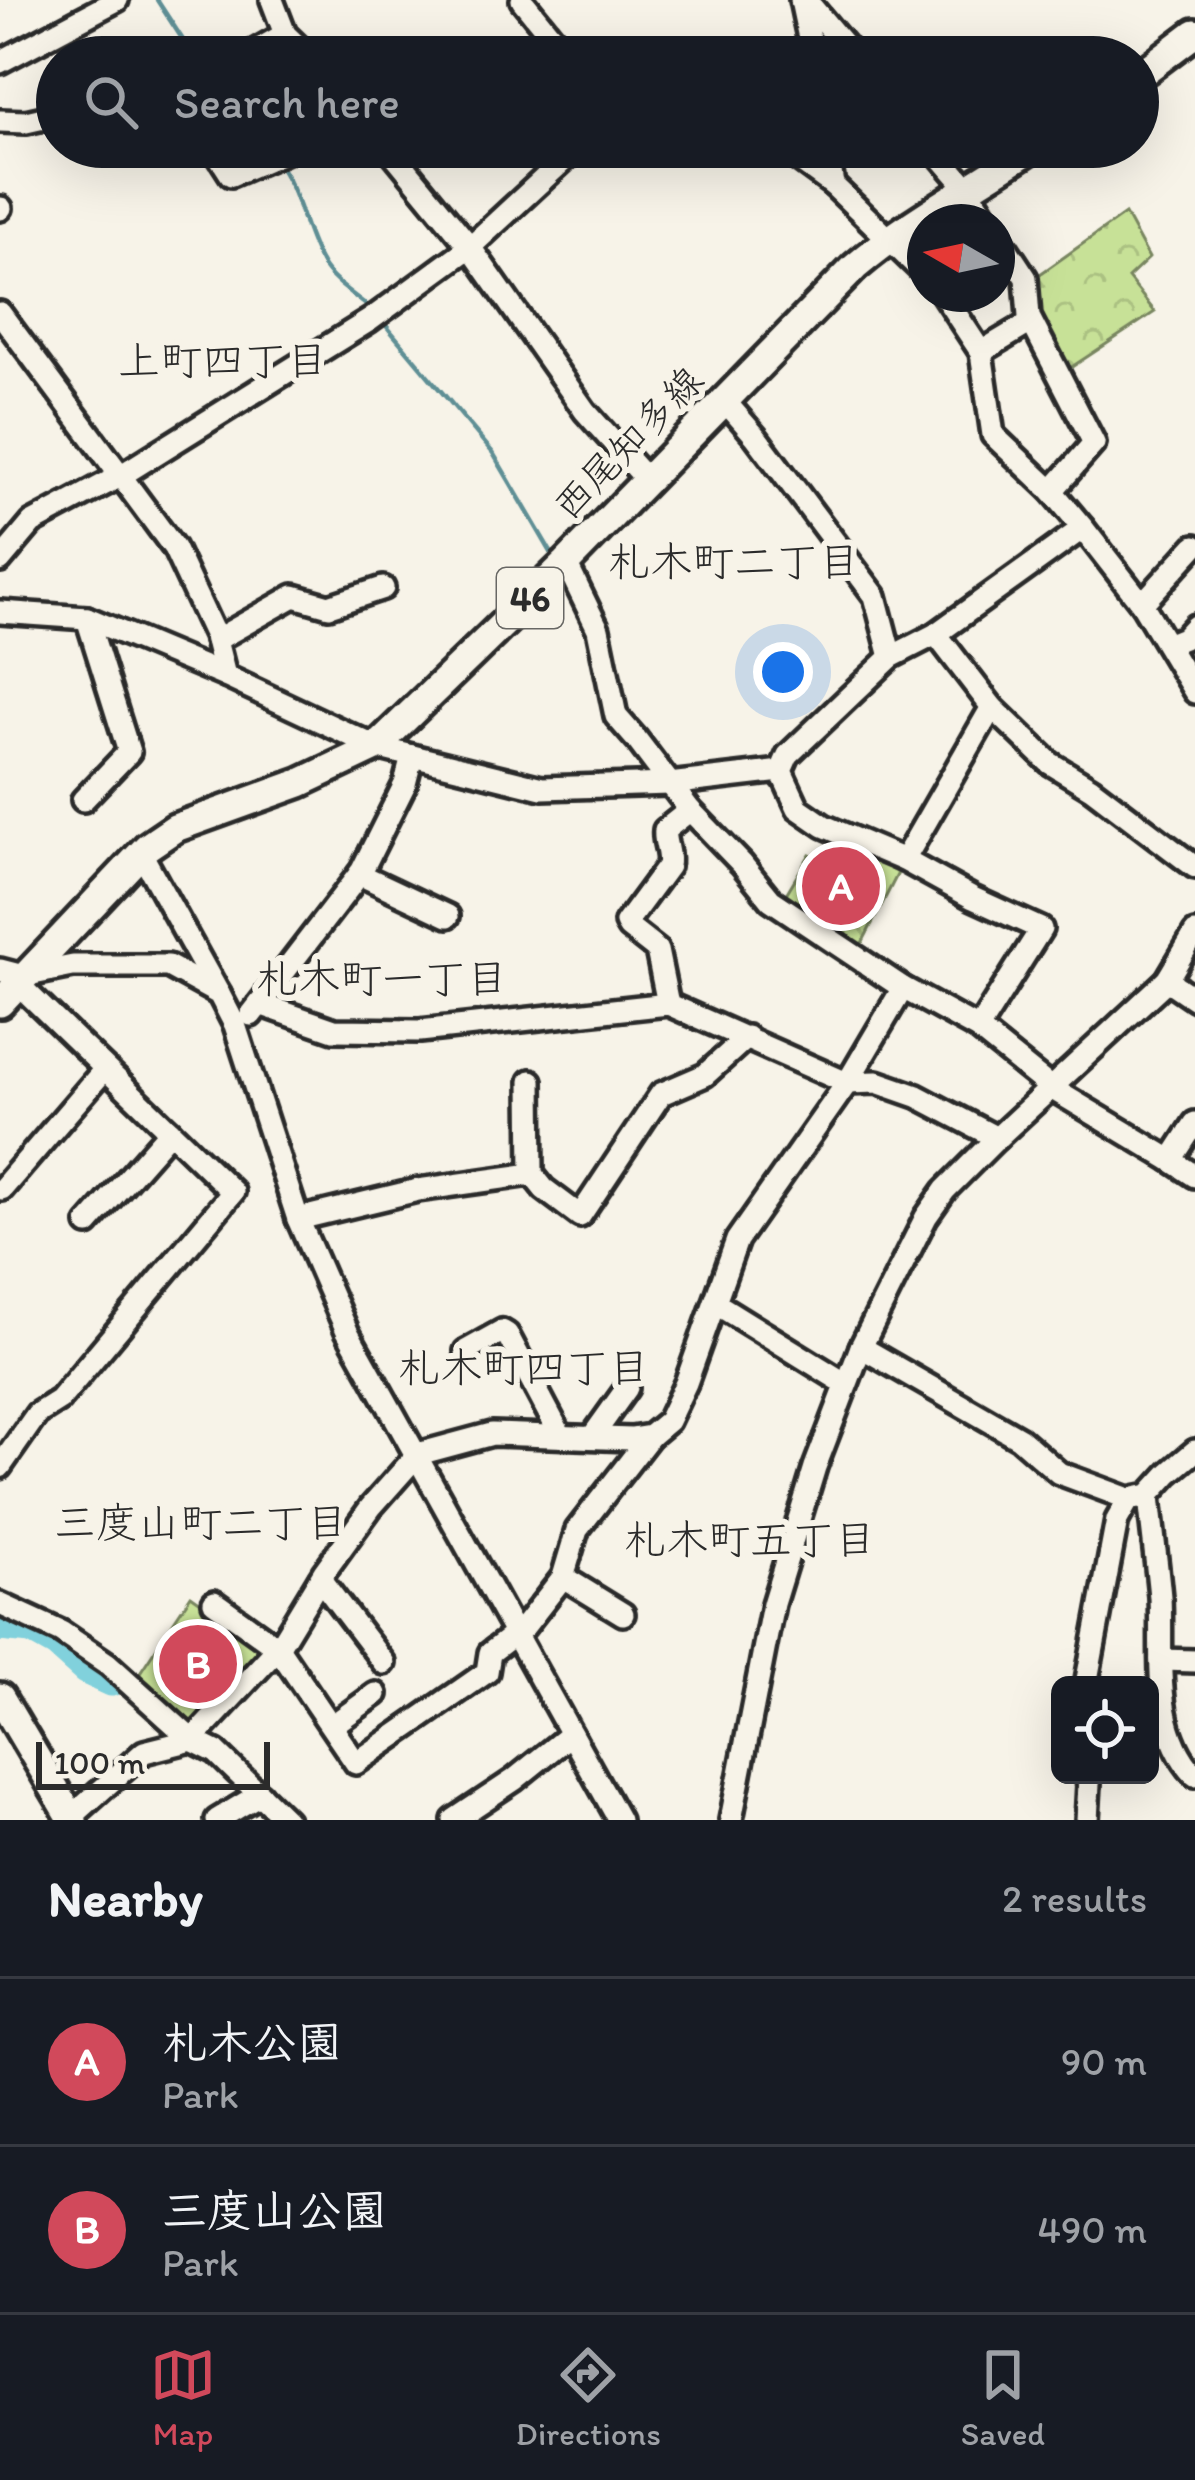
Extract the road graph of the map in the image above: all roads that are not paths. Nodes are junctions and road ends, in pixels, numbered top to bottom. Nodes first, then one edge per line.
1 (117, 0) edge
2 (272, 0) edge
3 (521, 0) edge
4 (803, 0) edge
5 (1195, 33) edge
6 (285, 34) joint
7 (49, 36) edge
8 (282, 36) edge
9 (551, 36) edge
10 (809, 36) edge
11 (835, 36) edge
12 (36, 43) edge
13 (1159, 60) edge
14 (0, 62) edge
15 (36, 120) edge
16 (0, 121) edge
17 (405, 168) edge
18 (555, 168) edge
19 (810, 168) edge
20 (830, 168) edge
21 (950, 168) edge
22 (1002, 168) edge
23 (833, 185) junction
24 (969, 190) junction
25 (978, 204) edge
26 (890, 238) junction
27 (470, 247) junction
28 (907, 255) edge
29 (1015, 261) edge
30 (954, 312) edge
31 (1031, 322) junction
32 (4, 326) edge
33 (980, 352) junction
34 (724, 400) junction
35 (121, 476) junction
36 (646, 480) junction
37 (1052, 490) junction
38 (1083, 527) junction
39 (1195, 545) edge
40 (0, 561) edge
41 (566, 563) junction
42 (382, 588) dead end
43 (1142, 604) junction
44 (0, 612) edge
45 (87, 618) junction
46 (1195, 626) edge
47 (936, 634) junction
48 (216, 640) junction
49 (1168, 644) junction
50 (891, 657) junction
51 (225, 676) junction
52 (1194, 688) edge
53 (992, 707) junction
54 (376, 747) junction
55 (412, 756) junction
56 (781, 771) junction
57 (669, 784) junction
58 (83, 800) dead end
59 (690, 811) junction
60 (142, 853) junction
61 (904, 860) junction
62 (1195, 867) edge
63 (359, 874) junction
64 (448, 916) dead end
65 (1195, 933) edge
66 (1167, 980) junction
67 (10, 983) edge
68 (903, 988) junction
69 (219, 994) junction
70 (1195, 999) edge
71 (260, 1004) junction
72 (668, 1004) junction
73 (978, 1029) junction
74 (236, 1035) junction
75 (747, 1037) junction
76 (106, 1069) junction
77 (531, 1081) dead end
78 (847, 1083) junction
79 (1051, 1088) junction
80 (1195, 1123) edge
81 (170, 1131) junction
82 (997, 1138) junction
83 (1171, 1160) junction
84 (532, 1174) junction
85 (1195, 1176) edge
86 (2, 1189) edge
87 (298, 1219) junction
88 (88, 1224) dead end
89 (715, 1303) junction
90 (861, 1347) junction
91 (466, 1352) dead end
92 (846, 1384) junction
93 (627, 1388) dead end
94 (561, 1436) junction
95 (650, 1436) junction
96 (592, 1437) junction
97 (1195, 1451) edge
98 (418, 1454) junction
99 (0, 1467) edge
100 (1139, 1497) junction
101 (563, 1577) junction
102 (320, 1579) junction
103 (214, 1602) dead end
104 (0, 1604) edge
105 (623, 1614) dead end
106 (515, 1634) junction
107 (278, 1648) junction
108 (1161, 1660) junction
109 (1195, 1660) edge
110 (384, 1663) dead end
111 (1088, 1676) edge
112 (376, 1694) dead end
113 (0, 1697) edge
114 (333, 1725) junction
115 (572, 1734) junction
116 (192, 1740) junction
117 (1195, 1775) edge
118 (1089, 1784) edge
119 (260, 1795) junction
120 (71, 1819) edge
121 (217, 1820) edge
122 (286, 1820) edge
123 (454, 1820) edge
124 (618, 1820) edge
125 (731, 1820) edge
126 (1087, 1820) edge

1 - 7 street
2 - 6 street
3 - 9 street
4 - 10 street
4 - 11 street
5 - 13 main road
6 - 8 street
12 - 14 street
15 - 16 street
17 - 27 street
18 - 27 street
19 - 23 street
20 - 23 street
21 - 24 street
22 - 24 main road, 西尾知多線 / 46
23 - 26 street
24 - 25 street
24 - 26 main road, 西尾知多線 / 46
26 - 28 street
26 - 34 main road, 西尾知多線 / 46
27 - 35 street
27 - 36 street
29 - 31 street
30 - 33 street
31 - 33 street
31 - 37 street
32 - 35 street
33 - 37 street
34 - 36 main road, 西尾知多線 / 46
34 - 50 street
35 - 40 street
35 - 48 street
36 - 41 main road, 西尾知多線 / 46
37 - 38 street
38 - 43 street
38 - 47 street
39 - 43 street
41 - 54 main road, 西尾知多線 / 46
41 - 57 street
42 - 48 street
43 - 49 street
44 - 45 street
45 - 51 street
45 - 58 street
46 - 49 street
47 - 50 street
47 - 53 street
48 - 51 street
49 - 52 street
50 - 56 street
51 - 54 street
53 - 61 street
53 - 62 street
54 - 55 street
54 - 60 main road, 西尾知多線 / 46
55 - 57 street
55 - 63 street
56 - 57 street
56 - 61 street
57 - 59 street
59 - 68 street
59 - 72 street
60 - 67 main road, 西尾知多線 / 46
60 - 69 street
61 - 73 street
63 - 64 street
63 - 71 street
65 - 66 street
66 - 70 street
66 - 79 street
67 - 69 street
67 - 76 street
68 - 73 street
68 - 78 street
69 - 74 street
71 - 72 street
71 - 74 street
72 - 75 street
73 - 79 street
74 - 87 street
75 - 78 street
75 - 84 street
76 - 81 street
76 - 86 street
77 - 84 street
78 - 82 street
78 - 89 street
79 - 82 street
79 - 83 street
80 - 83 street
81 - 88 street
81 - 99 street
82 - 90 street
83 - 85 street
84 - 87 street
87 - 98 street
89 - 92 street
89 - 95 street
90 - 92 street
90 - 100 street
91 - 94 street
92 - 125 street
93 - 96 street
94 - 96 street
94 - 98 street
95 - 96 street
95 - 101 street
97 - 100 street
98 - 102 street
98 - 106 street
100 - 108 street
100 - 111 street
101 - 105 street
101 - 106 street
102 - 107 street
102 - 110 street
103 - 107 street
104 - 116 street
106 - 114 street
106 - 115 street
107 - 114 street
107 - 116 street
108 - 109 street
108 - 117 street
112 - 114 street
113 - 120 main road
115 - 123 street
115 - 124 street
116 - 119 street
116 - 120 street
118 - 126 street
119 - 121 street
119 - 122 street

